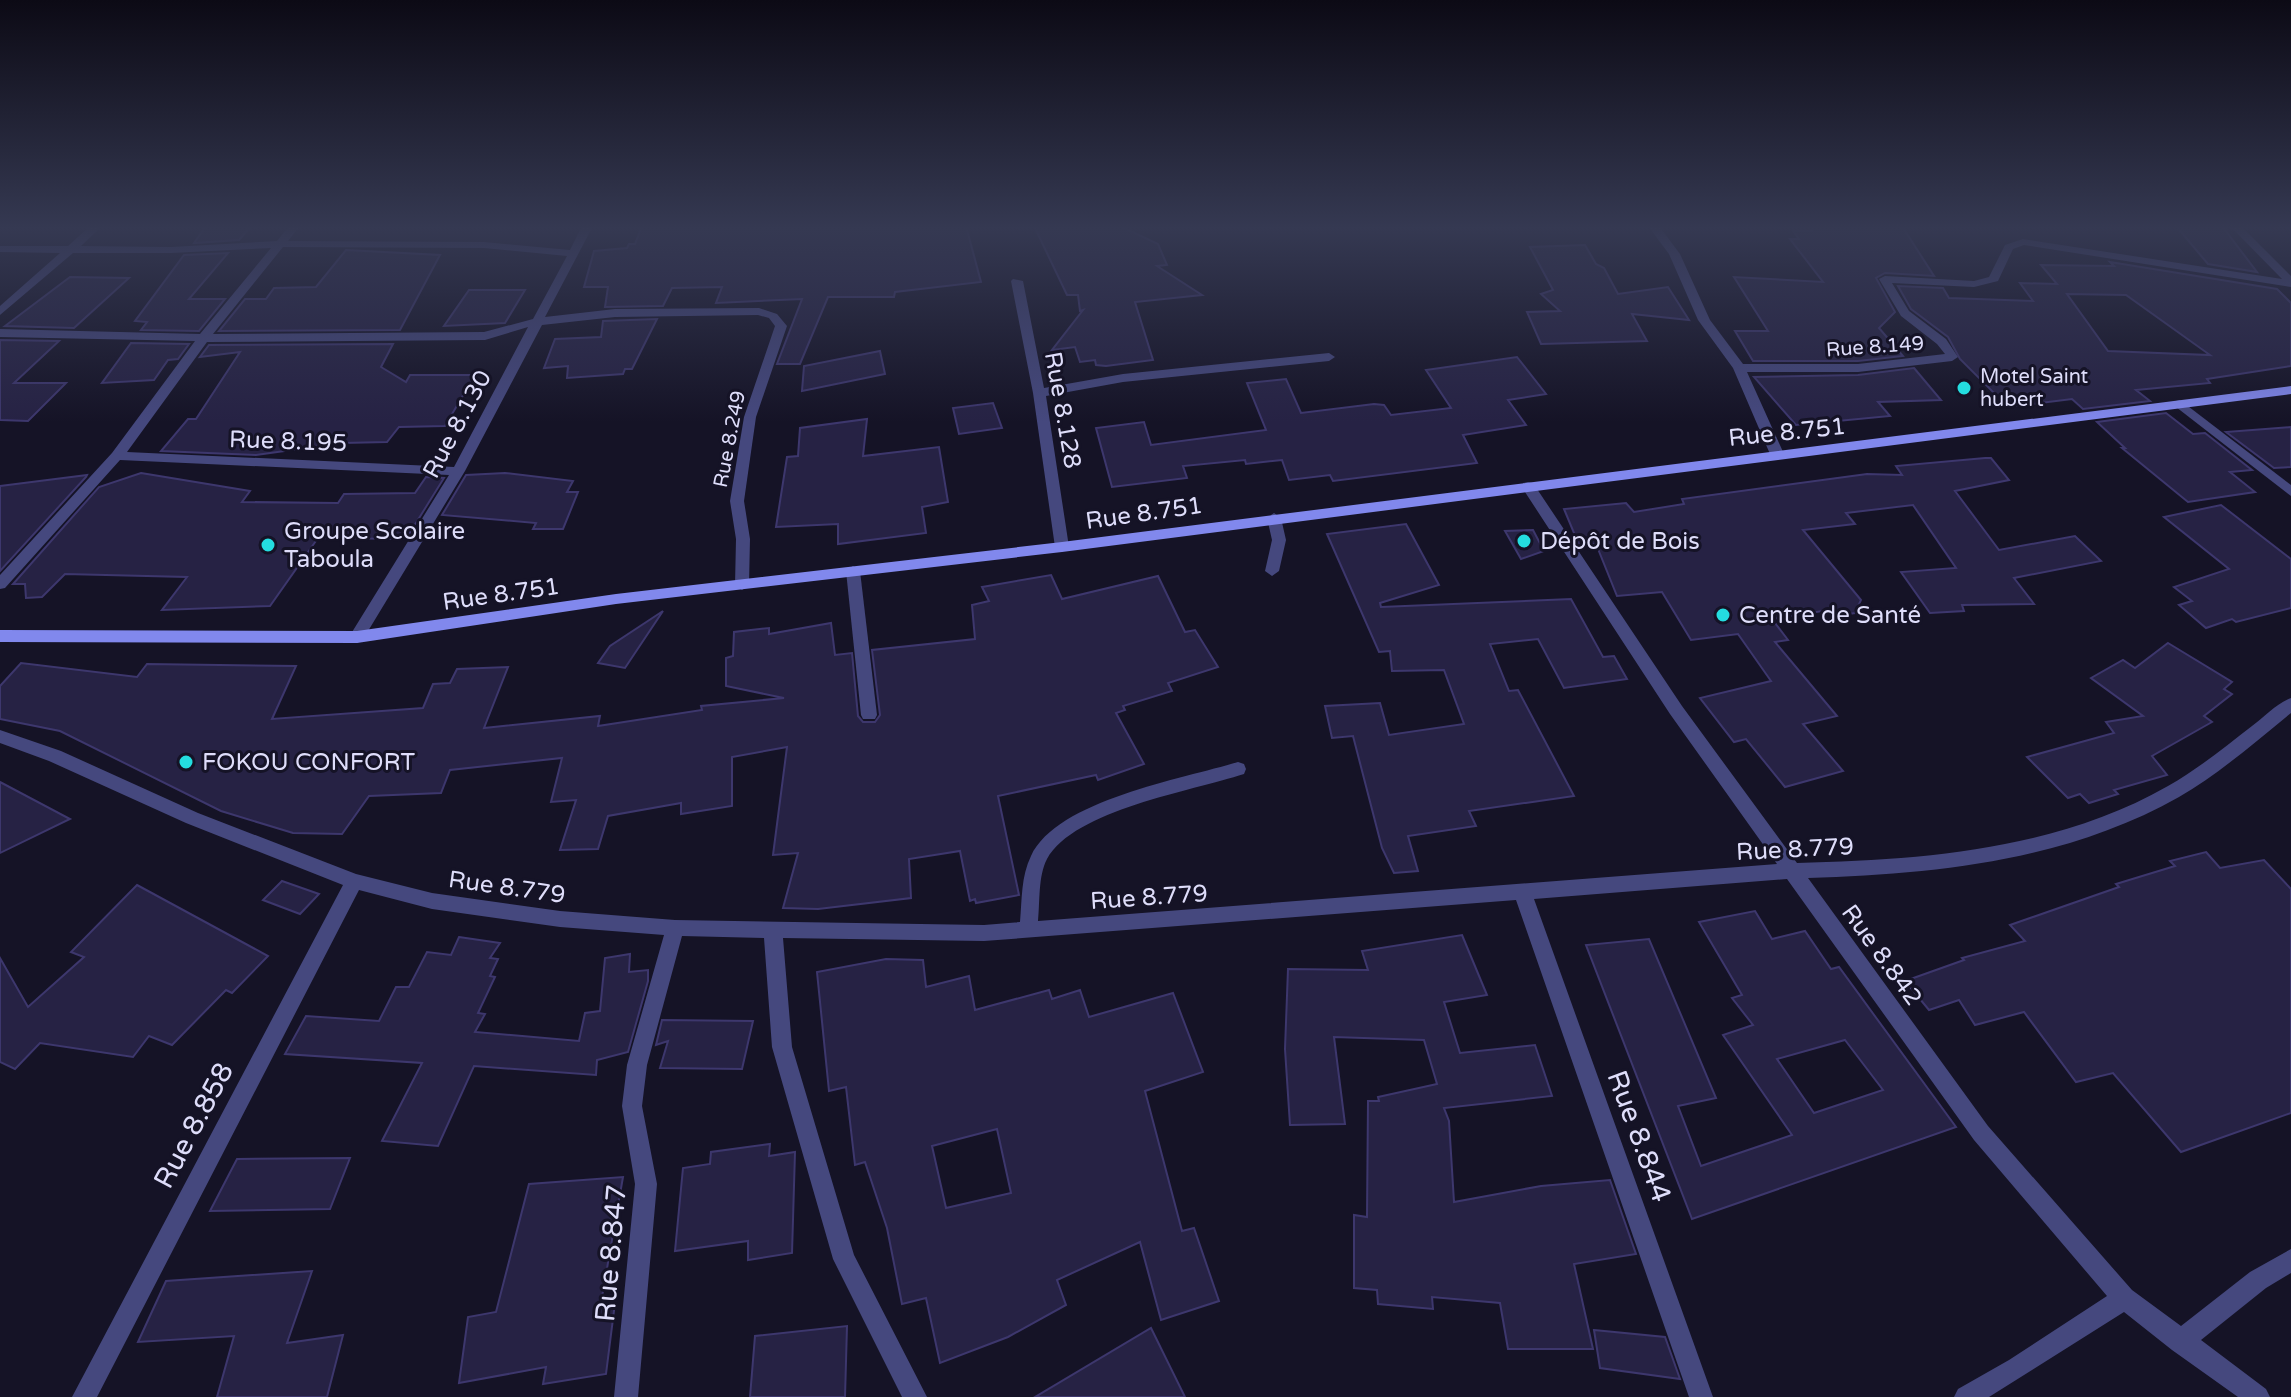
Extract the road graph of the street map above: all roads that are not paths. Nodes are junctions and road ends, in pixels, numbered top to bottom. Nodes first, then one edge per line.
1 (24, 291) edge
2 (241, 291) edge
3 (551, 291) edge
4 (1019, 291) edge
5 (1691, 291) edge
6 (1892, 291) edge
7 (0, 312) edge
8 (534, 322) junction
9 (0, 333) edge
10 (206, 338) junction
11 (1329, 357) dead end
12 (1739, 368) junction
13 (2291, 390) edge
14 (1039, 393) junction
15 (2180, 404) junction
16 (1777, 454) junction
17 (117, 456) junction
18 (458, 471) junction
19 (1528, 486) junction
20 (2291, 492) edge
21 (1274, 518) junction
22 (1062, 547) junction
23 (853, 571) junction
24 (1272, 571) dead end
25 (0, 584) edge
26 (742, 585) junction
27 (0, 636) edge
28 (357, 637) junction
29 (2291, 704) edge
30 (869, 715) dead end
31 (0, 736) edge
32 (1238, 769) dead end
33 (1791, 871) junction
34 (354, 881) junction
35 (1523, 894) junction
36 (675, 928) junction
37 (1028, 930) junction
38 (773, 931) junction
39 (2291, 1260) edge
40 (2124, 1298) junction
41 (2180, 1342) junction
42 (84, 1397) edge
43 (626, 1397) edge
44 (915, 1397) edge
45 (1701, 1397) edge
46 (1966, 1397) edge
47 (2258, 1397) edge

1 - 7 street
2 - 10 street
3 - 8 street, Rue 8.130
4 - 14 street, Rue 8.128
5 - 12 street
6 - 12 street, Rue 8.149
8 - 10 street, Rue 8.249
8 - 18 street, Rue 8.130
8 - 26 street, Rue 8.249
9 - 10 street, Rue 8.249
10 - 17 street
11 - 14 street
12 - 16 street
13 - 15 main road, Rue 8.751
14 - 22 street, Rue 8.128
15 - 16 main road, Rue 8.751
15 - 20 street
16 - 19 main road, Rue 8.751
17 - 18 street, Rue 8.195
17 - 25 street
18 - 28 street, Rue 8.130
19 - 21 main road, Rue 8.751
19 - 33 street, Rue 8.842
21 - 22 main road, Rue 8.751
21 - 24 street
22 - 23 main road, Rue 8.751
23 - 26 main road, Rue 8.751
23 - 30 street
26 - 28 main road, Rue 8.751
27 - 28 main road, Rue 8.751
29 - 33 street, Rue 8.779
31 - 34 street, Rue 8.779
32 - 37 street
33 - 35 street, Rue 8.779
33 - 40 street, Rue 8.842
34 - 36 street, Rue 8.779
34 - 42 street, Rue 8.858
35 - 37 street, Rue 8.779
35 - 45 street, Rue 8.844
36 - 38 street, Rue 8.779
36 - 43 street, Rue 8.847
37 - 38 street, Rue 8.779
38 - 44 street
39 - 41 street
40 - 41 street, Rue 8.842
40 - 46 street
41 - 47 street, Rue 8.842

